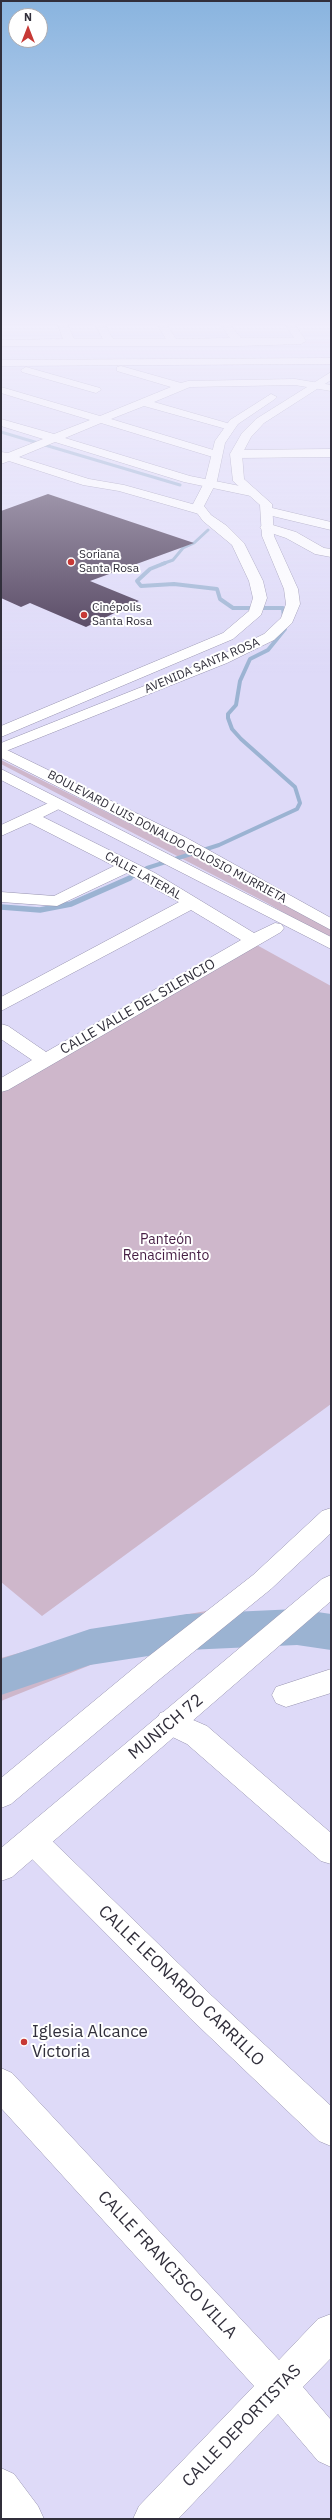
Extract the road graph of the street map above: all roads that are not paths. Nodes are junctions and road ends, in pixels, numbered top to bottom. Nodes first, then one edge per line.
1 (46, 441) joint
2 (172, 441) edge
3 (221, 441) edge
4 (243, 441) edge
5 (331, 453) edge
6 (216, 454) junction
7 (236, 454) junction
8 (3, 458) edge
9 (210, 484) junction
10 (251, 492) junction
11 (200, 510) junction
12 (259, 523) junction
13 (331, 526) edge
14 (223, 529) junction
15 (331, 553) edge
16 (1, 732) edge
17 (1, 748) edge
18 (1, 752) edge
19 (1, 774) edge
20 (57, 804) junction
21 (30, 817) junction
22 (1, 831) edge
23 (211, 859) junction
24 (184, 867) junction
25 (138, 872) junction
26 (1, 897) edge
27 (191, 902) junction
28 (331, 908) edge
29 (331, 925) edge
30 (275, 928) junction
31 (254, 940) junction
32 (331, 944) edge
33 (331, 959) edge
34 (1, 1005) edge
35 (1, 1030) edge
36 (45, 1060) junction
37 (1, 1086) edge
38 (331, 1518) edge
39 (331, 1586) edge
40 (331, 1681) edge
41 (286, 1695) dead end
42 (170, 1722) junction
43 (1, 1796) edge
44 (33, 1841) junction
45 (331, 1852) edge
46 (1, 1868) edge
47 (1, 2084) edge
48 (331, 2129) edge
49 (331, 2332) edge
50 (279, 2387) junction
51 (331, 2448) edge
52 (1, 2487) edge
53 (25, 2519) edge
54 (152, 2519) edge

1 - 8 main road
1 - 9 main road, AVENIDA SANTA ROSA
2 - 6 main road
3 - 6 main road
4 - 7 main road
5 - 7 main road
6 - 9 main road
7 - 10 main road, AVENIDA SANTA ROSA
8 - 11 main road
9 - 10 main road, AVENIDA SANTA ROSA
9 - 11 main road
10 - 12 main road, AVENIDA SANTA ROSA
11 - 14 main road, AVENIDA SANTA ROSA
12 - 13 main road
12 - 14 main road
12 - 15 main road
12 - 17 main road, AVENIDA SANTA ROSA
14 - 16 main road, AVENIDA SANTA ROSA
18 - 23 main road, BOULEVARD LUIS DONALDO COLOSIO MURRIETA
19 - 20 main road, BOULEVARD LUIS DONALDO COLOSIO MURRIETA
20 - 21 main road
20 - 24 main road, BOULEVARD LUIS DONALDO COLOSIO MURRIETA
21 - 22 main road
21 - 25 main road, CALLE LATERAL
23 - 28 main road
23 - 29 main road, BOULEVARD LUIS DONALDO COLOSIO MURRIETA
24 - 30 main road
24 - 32 main road, BOULEVARD LUIS DONALDO COLOSIO MURRIETA
25 - 26 main road
25 - 27 main road, CALLE LATERAL
27 - 31 main road, CALLE LATERAL
27 - 34 main road
30 - 31 main road, CALLE VALLE DEL SILENCIO
30 - 33 main road
31 - 36 main road, CALLE VALLE DEL SILENCIO
35 - 36 main road
36 - 37 main road, CALLE VALLE DEL SILENCIO
38 - 43 main road
39 - 42 main road, MUNICH 72
40 - 41 main road
42 - 44 main road, MUNICH 72
42 - 45 main road
44 - 46 main road, MUNICH 72
44 - 48 main road, CALLE LEONARDO CARRILLO
47 - 50 main road, CALLE FRANCISCO VILLA
49 - 50 main road, CALLE DEPORTISTAS
50 - 51 main road, CALLE FRANCISCO VILLA
50 - 54 main road, CALLE DEPORTISTAS
52 - 53 main road

